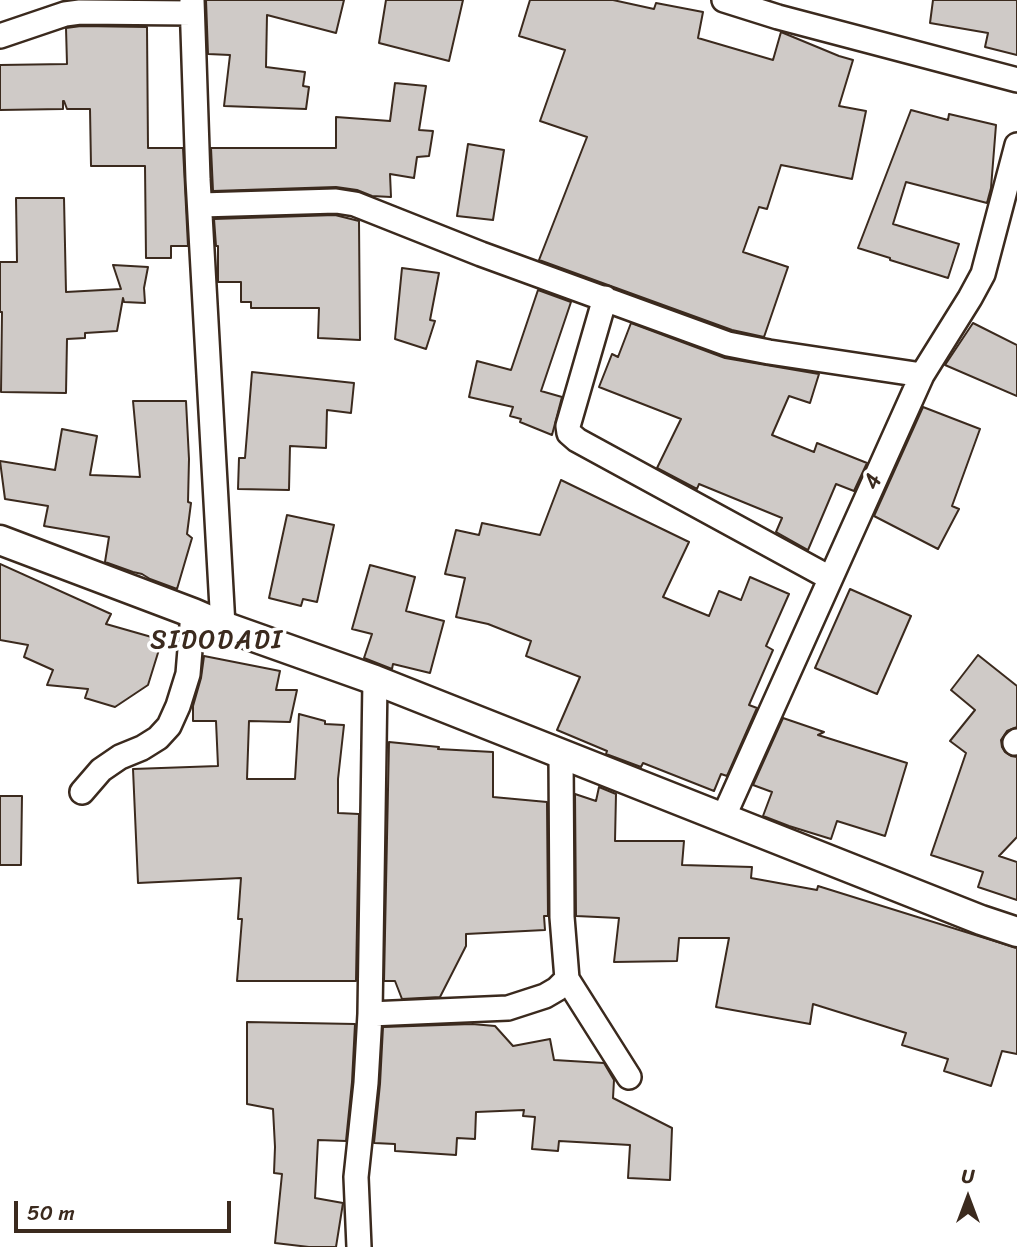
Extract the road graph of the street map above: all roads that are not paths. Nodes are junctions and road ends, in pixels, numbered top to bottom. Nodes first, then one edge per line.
1 (724, 0) edge
2 (192, 7) edge
3 (0, 36) edge
4 (1017, 80) edge
5 (1017, 145) edge
6 (201, 205) junction
7 (605, 298) junction
8 (922, 376) junction
9 (0, 540) edge
10 (830, 578) junction
11 (193, 613) junction
12 (223, 626) junction
13 (375, 680) junction
14 (561, 754) junction
15 (82, 792) dead end
16 (723, 818) junction
17 (1017, 932) edge
18 (567, 979) junction
19 (369, 1014) junction
20 (629, 1077) dead end
21 (359, 1247) edge

1 - 4 street
2 - 3 street
2 - 6 street
5 - 8 street, 4
6 - 7 street
6 - 12 street
7 - 8 street
7 - 10 street
8 - 10 street, 4
9 - 11 street
10 - 16 street, 4
11 - 12 street
11 - 15 street
12 - 13 street
13 - 14 street
13 - 19 street
14 - 16 street
14 - 18 street
16 - 17 street
18 - 19 street
18 - 20 street
19 - 21 street

